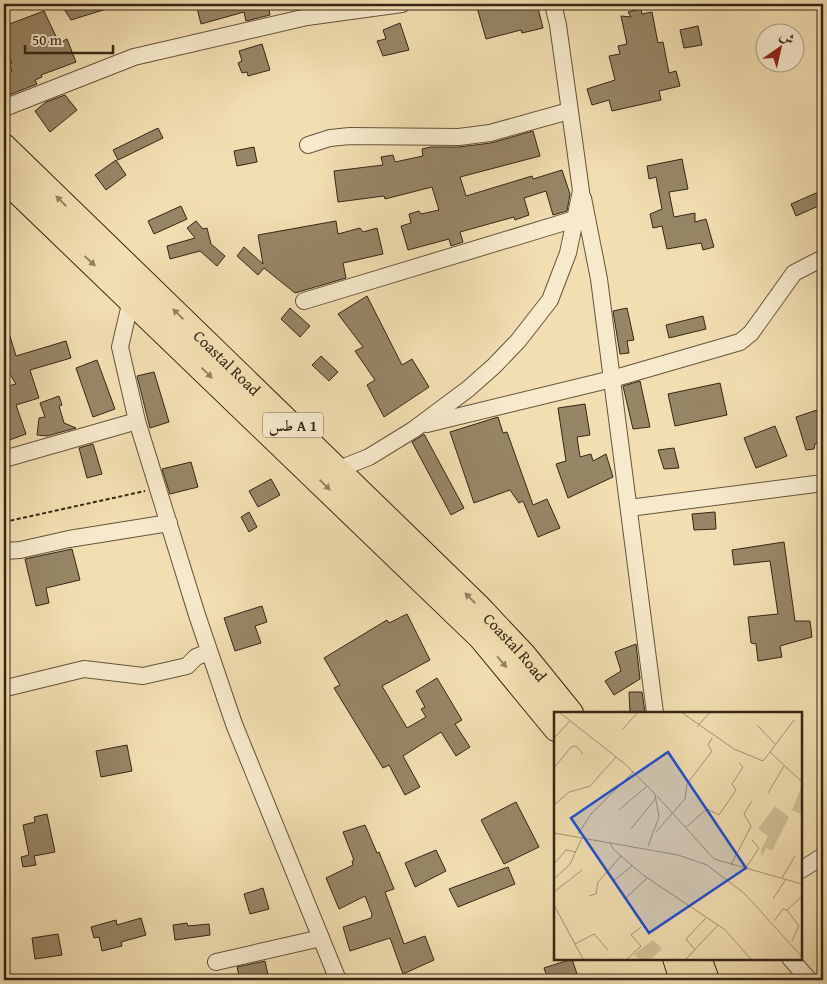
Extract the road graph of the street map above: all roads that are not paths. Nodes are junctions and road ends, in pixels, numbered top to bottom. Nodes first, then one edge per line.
1 (402, 4) edge
2 (553, 4) edge
3 (4, 108) edge
4 (569, 111) junction
5 (308, 145) dead end
6 (4, 146) edge
7 (4, 179) edge
8 (582, 191) junction
9 (575, 219) junction
10 (823, 258) edge
11 (131, 300) junction
12 (304, 301) dead end
13 (612, 379) junction
14 (137, 421) junction
15 (420, 425) junction
16 (4, 459) edge
17 (339, 469) junction
18 (823, 483) edge
19 (629, 508) junction
20 (169, 523) junction
21 (4, 551) edge
22 (209, 652) junction
23 (6, 688) dead end
24 (571, 712) edge
25 (655, 712) edge
26 (554, 727) edge
27 (823, 856) edge
28 (802, 869) edge
29 (321, 938) junction
30 (675, 959) edge
31 (699, 959) edge
32 (791, 959) edge
33 (216, 962) dead end
34 (338, 980) edge
35 (682, 980) edge
36 (707, 980) edge
37 (809, 980) edge

1 - 3 street
2 - 4 street
4 - 5 street
4 - 8 street
17 -> 6 highway, Coastal Road / طس A 1
7 -> 11 highway, Coastal Road / طس A 1
8 - 9 street
8 - 13 street
9 - 12 street
9 - 15 street
10 - 13 street
11 - 14 street
11 -> 26 highway, Coastal Road / طس A 1
13 - 15 street
13 - 19 street
14 - 16 street
14 - 20 street
15 - 17 street
24 -> 17 highway, Coastal Road / طس A 1
18 - 19 street
19 - 25 street
20 - 21 street
20 - 22 street
22 - 23 street
22 - 29 street
27 - 28 street
29 - 33 street
29 - 34 street
30 - 35 highway
31 - 36 highway
32 - 37 street

